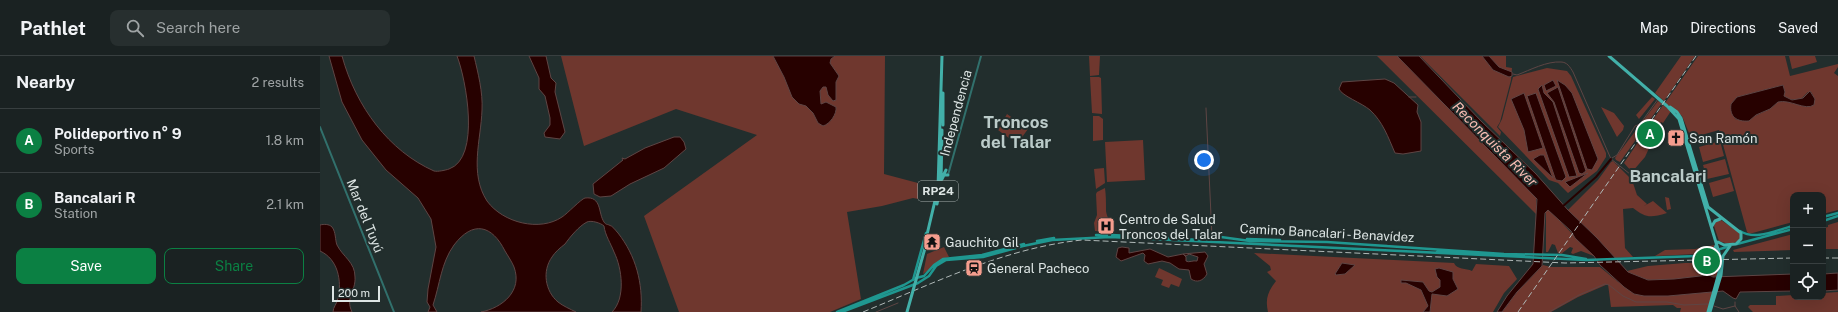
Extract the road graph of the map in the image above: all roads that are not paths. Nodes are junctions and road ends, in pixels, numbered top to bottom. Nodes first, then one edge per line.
1 (943, 56) edge
2 (981, 56) edge
3 (1608, 56) edge
4 (1667, 106) junction
5 (320, 127) edge
6 (946, 170) dead end
7 (939, 172) junction
8 (948, 175) joint
9 (943, 176) junction
10 (941, 183) junction
11 (936, 188) joint
12 (1838, 213) edge
13 (1838, 216) edge
14 (1826, 218) edge
15 (1826, 218) edge
16 (1722, 219) junction
17 (1712, 228) junction
18 (1790, 228) edge
19 (1790, 228) edge
20 (1739, 231) junction
21 (1225, 238) junction
22 (926, 242) junction
23 (1318, 242) junction
24 (1718, 242) junction
25 (1230, 243) junction
26 (1330, 243) junction
27 (1736, 244) junction
28 (1730, 246) junction
29 (1303, 247) junction
30 (1414, 248) junction
31 (1349, 249) junction
32 (1719, 250) junction
33 (1423, 252) junction
34 (1444, 252) junction
35 (1709, 254) junction
36 (1502, 255) junction
37 (1720, 256) junction
38 (1594, 260) junction
39 (1720, 275) junction
40 (913, 279) junction
41 (914, 284) junction
42 (394, 312) edge
43 (837, 312) edge
44 (842, 312) edge
45 (906, 312) edge
46 (1709, 312) edge

1 - 7 main road, RP24
1 - 10 main road, RP24
2 - 8 street, Independencia
3 - 4 main road
4 - 16 main road
4 - 17 main road
5 - 42 street, Mar del Tuyú
6 - 9 main road
7 - 11 main road
7 - 22 main road, RP24
8 - 9 main road
9 - 10 main road
10 - 22 main road, RP24
11 - 40 main road
12 - 14 main road
13 - 15 main road
16 - 17 main road
16 - 20 main road
17 - 24 main road
18 - 20 main road
19 - 27 main road
20 - 27 main road
21 - 23 main road, Camino Bancalari - Benavídez
21 - 25 main road
21 - 40 main road, Camino Bancalari - Benavídez
22 - 45 main road, RP24, bridge
23 - 26 main road, Camino Bancalari - Benavídez
23 - 29 main road
24 - 28 main road
24 - 32 main road
24 - 35 main road
25 - 29 main road, Camino Bancalari - Benavídez
25 - 41 main road, Camino Bancalari - Benavídez
26 - 30 main road, Camino Bancalari - Benavídez
26 - 31 main road
27 - 28 main road
28 - 32 main road, Camino Bancalari - Benavídez
28 - 39 main road
29 - 31 main road, Camino Bancalari - Benavídez
30 - 34 main road
30 - 36 main road, Camino Bancalari - Benavídez
31 - 33 main road, Camino Bancalari - Benavídez
32 - 35 main road, Camino Bancalari - Benavídez
32 - 37 main road
33 - 34 main road
33 - 36 main road, Camino Bancalari - Benavídez
34 - 36 main road
35 - 37 main road
35 - 38 main road, Camino Bancalari - Benavídez
36 - 38 main road, Camino Bancalari - Benavídez
36 - 38 main road, Camino Bancalari - Benavídez
37 - 39 main road
39 - 46 main road
40 - 41 main road
40 - 43 main road, Camino Bancalari - Benavídez
41 - 44 main road, Camino Bancalari - Benavídez

